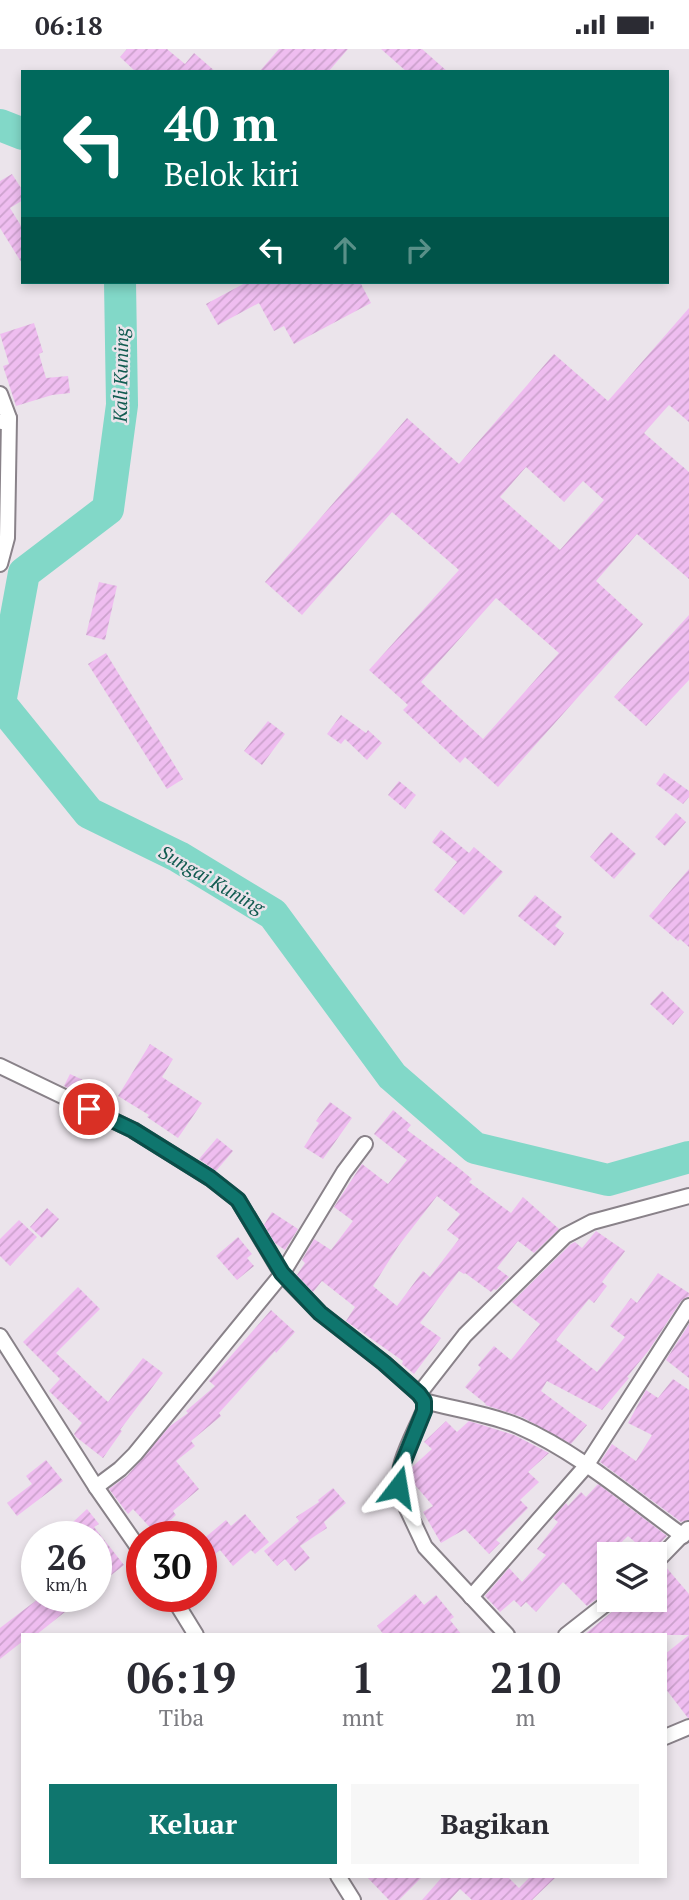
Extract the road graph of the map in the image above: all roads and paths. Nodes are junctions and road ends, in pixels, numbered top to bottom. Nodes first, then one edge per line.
1 (0, 394) edge
2 (5, 420) edge
3 (0, 564) edge
4 (0, 1066) edge
5 (365, 1144) dead end
6 (689, 1196) edge
7 (282, 1273) junction
8 (689, 1306) edge
9 (0, 1336) edge
10 (421, 1398) junction
11 (586, 1466) junction
12 (96, 1487) junction
13 (126, 1530) edge
14 (686, 1532) edge
15 (667, 1551) edge
16 (471, 1597) junction
17 (597, 1611) edge
18 (182, 1612) edge
19 (196, 1633) edge
20 (505, 1633) edge
21 (569, 1633) edge
22 (689, 1727) edge
23 (667, 1736) edge
24 (339, 1878) edge
25 (353, 1900) edge

1 - 2 street
2 - 3 street
4 - 7 street
5 - 7 street
6 - 10 street
7 - 10 street
7 - 12 street
8 - 11 street
9 - 12 street
10 - 11 street
10 - 16 street
11 - 14 street
11 - 16 street
12 - 13 street
14 - 15 street
16 - 20 street
17 - 21 street
18 - 19 street
22 - 23 street
24 - 25 street

